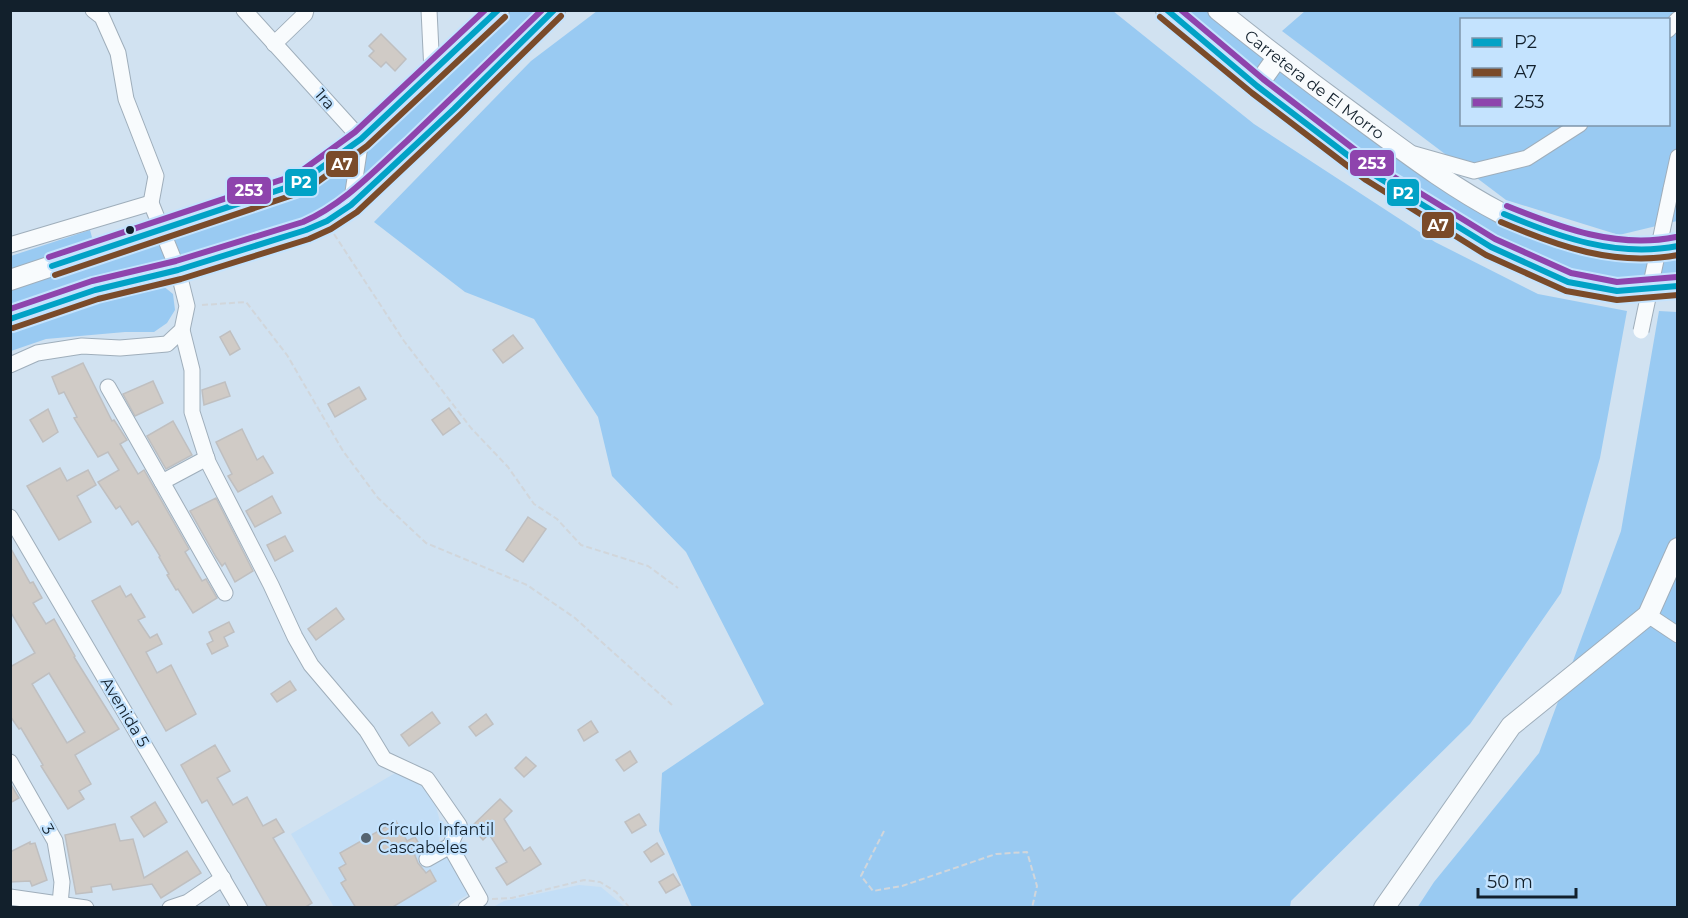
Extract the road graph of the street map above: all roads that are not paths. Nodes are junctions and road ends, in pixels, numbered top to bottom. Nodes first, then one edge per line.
1 (93, 10) edge
2 (244, 10) edge
3 (306, 10) edge
4 (429, 10) edge
5 (499, 10) edge
6 (555, 10) edge
7 (1166, 10) edge
8 (1218, 10) edge
9 (274, 44) junction
10 (1278, 58) junction
11 (432, 72) junction
12 (1257, 86) junction
13 (1577, 126) edge
14 (361, 139) junction
15 (1404, 151) junction
16 (1677, 157) edge
17 (151, 203) junction
18 (351, 205) junction
19 (163, 229) junction
20 (10, 245) edge
21 (1677, 246) edge
22 (178, 270) junction
23 (10, 280) edge
24 (1675, 288) edge
25 (10, 319) edge
26 (182, 330) junction
27 (1641, 331) dead end
28 (10, 365) edge
29 (108, 387) dead end
30 (207, 458) junction
31 (162, 482) junction
32 (10, 517) edge
33 (1677, 548) edge
34 (225, 593) dead end
35 (1648, 615) junction
36 (1677, 635) edge
37 (10, 762) edge
38 (450, 846) junction
39 (427, 859) dead end
40 (223, 878) junction
41 (10, 897) edge
42 (60, 904) junction
43 (86, 908) edge
44 (170, 908) edge
45 (240, 908) edge
46 (466, 908) edge
47 (1384, 908) edge

1 - 17 street
2 - 9 street, 1ra
3 - 9 street
4 - 11 street
5 - 11 main road
6 - 18 main road
7 - 12 main road
8 - 10 main road, Carretera de El Morro
9 - 14 street, 1ra
10 - 12 main road
10 - 15 main road, Carretera de El Morro
11 - 14 main road
12 - 24 main road
13 - 15 street
14 - 18 street
14 - 19 main road
15 - 21 main road, Carretera de El Morro
16 - 27 street, bridge
17 - 19 street
17 - 20 street
18 - 22 main road
19 - 22 street
19 - 23 main road
22 - 25 main road
22 - 26 street
26 - 28 street
26 - 30 street
29 - 31 street
30 - 31 street
30 - 38 street
31 - 34 street
32 - 40 street, Avenida 5
33 - 35 main road
35 - 36 street
35 - 47 main road
37 - 42 street, 3
38 - 39 street
38 - 46 street
40 - 44 street
40 - 45 street, Avenida 5
41 - 42 street
42 - 43 street

